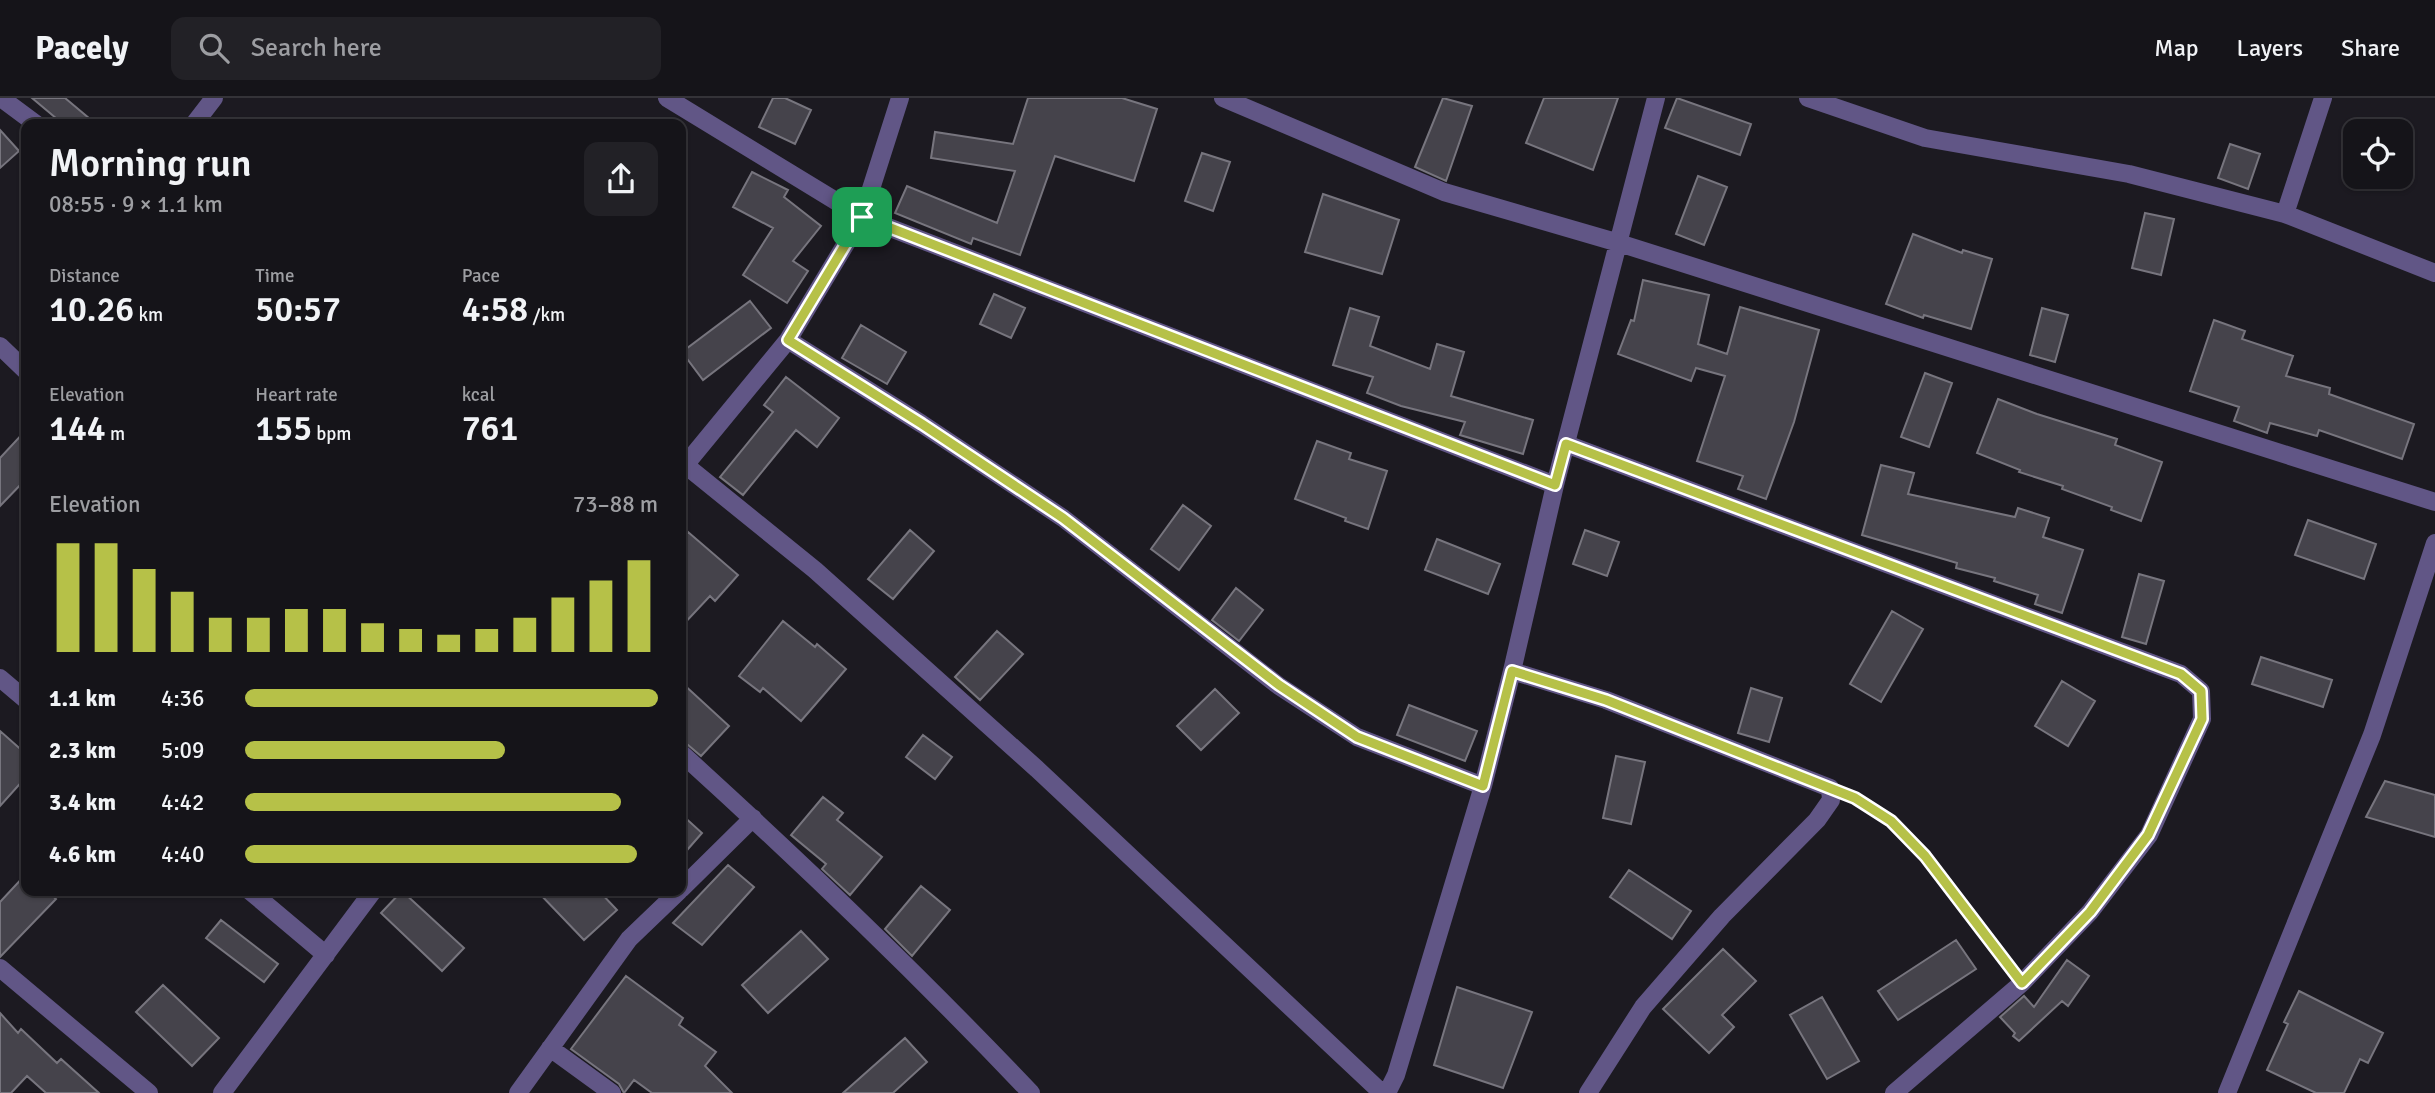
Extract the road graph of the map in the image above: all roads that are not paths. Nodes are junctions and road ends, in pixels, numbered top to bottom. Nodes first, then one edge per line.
1 (1, 98) edge
2 (214, 98) edge
3 (667, 98) edge
4 (900, 98) edge
5 (1223, 98) edge
6 (1656, 98) edge
7 (1808, 98) edge
8 (2323, 98) edge
9 (29, 119) edge
10 (198, 119) edge
11 (2285, 214) junction
12 (862, 217) junction
13 (1619, 243) junction
14 (2435, 273) edge
15 (788, 340) junction
16 (0, 346) edge
17 (21, 366) edge
18 (1566, 444) junction
19 (686, 462) edge
20 (686, 470) edge
21 (1555, 485) junction
22 (2435, 502) edge
23 (2435, 543) edge
24 (1512, 671) junction
25 (0, 678) edge
26 (21, 696) edge
27 (686, 758) edge
28 (1483, 786) junction
29 (753, 818) junction
30 (686, 884) edge
31 (256, 896) edge
32 (369, 896) edge
33 (674, 896) edge
34 (326, 956) junction
35 (0, 968) edge
36 (550, 1048) junction
37 (149, 1093) edge
38 (222, 1093) edge
39 (518, 1093) edge
40 (612, 1093) edge
41 (1031, 1093) edge
42 (1382, 1093) edge
43 (1387, 1093) edge
44 (1588, 1093) edge
45 (1894, 1093) edge
46 (2227, 1093) edge

1 - 9 street
2 - 10 street
3 - 12 street
4 - 12 street
5 - 13 street
6 - 13 street
7 - 11 street
8 - 11 street
11 - 14 street
12 - 15 street
12 - 21 street
13 - 18 street
13 - 22 street
15 - 19 street
15 - 28 street
16 - 17 street
18 - 21 street
18 - 45 street
20 - 42 street
21 - 24 street
23 - 46 street
24 - 28 street
24 - 44 street
25 - 26 street
27 - 29 street
28 - 43 street
29 - 30 street
29 - 41 street
31 - 34 street
32 - 34 street
33 - 36 street
34 - 38 street
35 - 37 street
36 - 39 street
36 - 40 street

